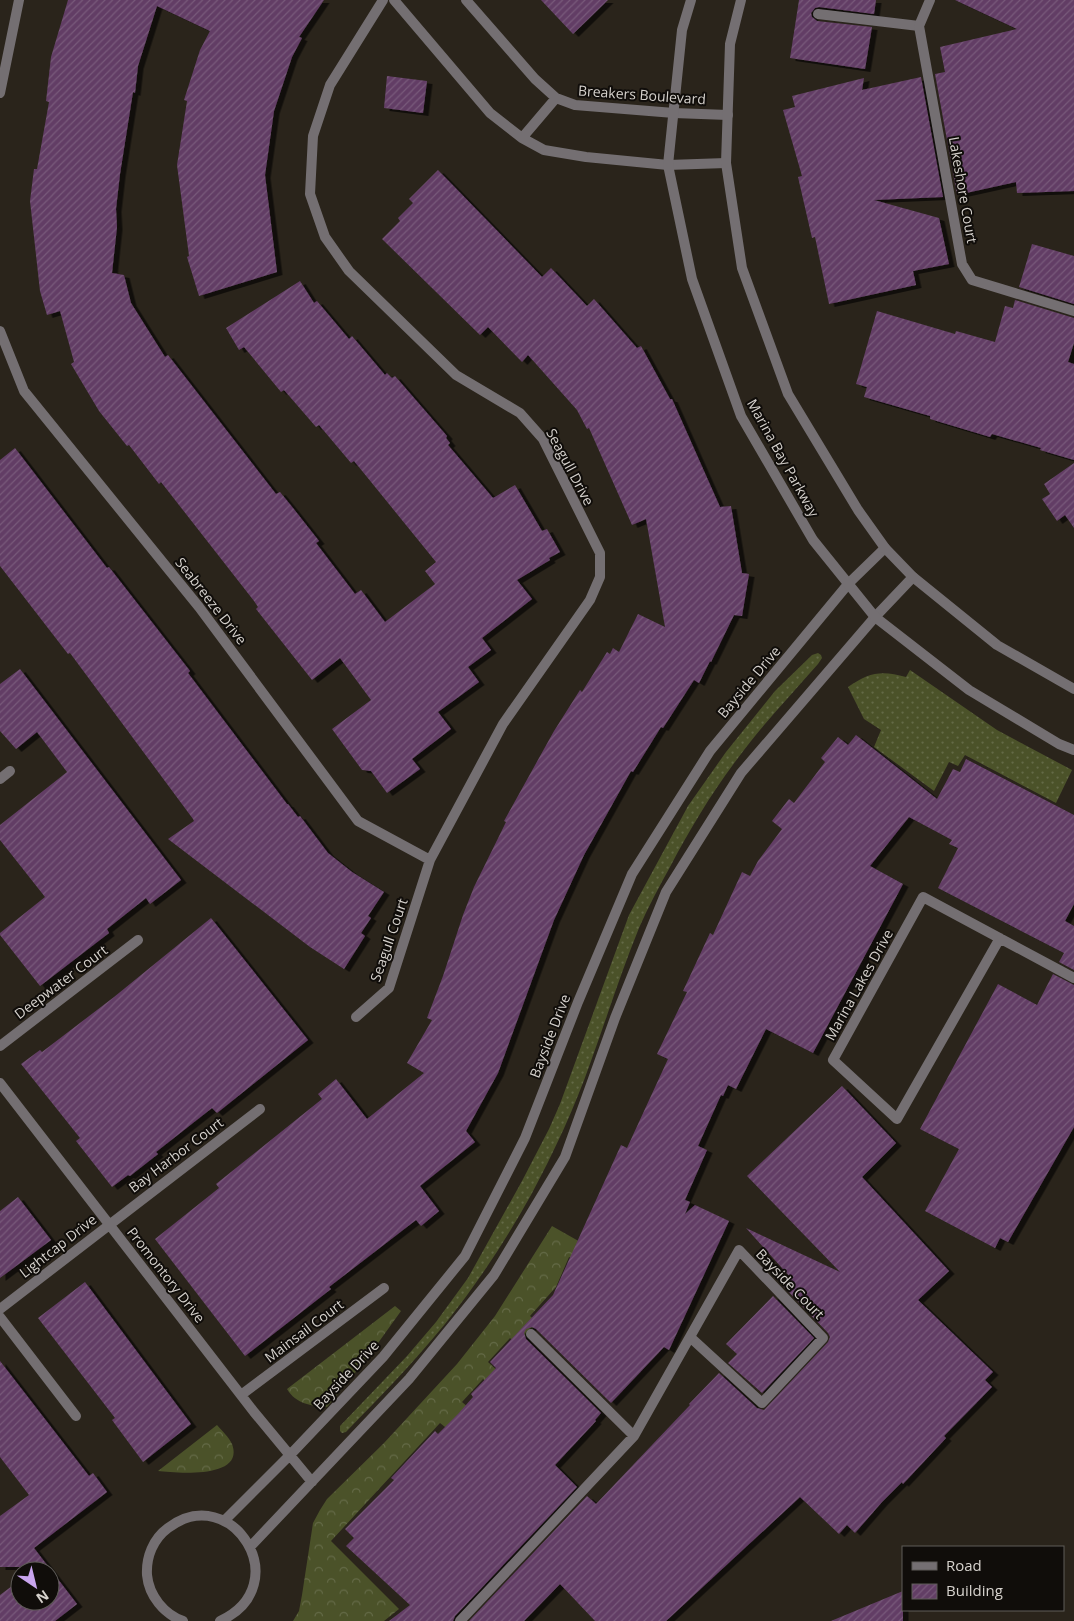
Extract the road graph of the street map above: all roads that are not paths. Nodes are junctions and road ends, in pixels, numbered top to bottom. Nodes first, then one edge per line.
1 (19, 0) edge
2 (383, 0) edge
3 (394, 0) edge
4 (466, 0) edge
5 (691, 0) edge
6 (741, 0) edge
7 (930, 0) edge
8 (818, 14) dead end
9 (919, 26) junction
10 (0, 93) edge
11 (556, 98) junction
12 (674, 112) junction
13 (728, 114) junction
14 (522, 138) junction
15 (726, 163) junction
16 (668, 165) junction
17 (1074, 311) edge
18 (0, 331) edge
19 (885, 548) junction
20 (913, 577) junction
21 (848, 583) junction
22 (875, 617) junction
23 (1074, 690) edge
24 (1074, 750) edge
25 (10, 771) dead end
26 (0, 779) edge
27 (430, 860) junction
28 (1000, 938) junction
29 (138, 940) dead end
30 (1074, 978) edge
31 (356, 1017) dead end
32 (0, 1046) edge
33 (2, 1089) edge
34 (260, 1109) dead end
35 (109, 1224) junction
36 (384, 1288) dead end
37 (0, 1309) edge
38 (0, 1317) edge
39 (531, 1334) dead end
40 (690, 1337) junction
41 (241, 1395) junction
42 (76, 1416) dead end
43 (634, 1436) junction
44 (290, 1456) junction
45 (312, 1482) junction
46 (224, 1521) junction
47 (250, 1547) junction
48 (235, 1612) junction
49 (183, 1621) edge
50 (220, 1621) edge
51 (242, 1621) edge
52 (460, 1621) edge

1 - 10 street
2 - 27 street, Seagull Drive
3 - 14 street
4 - 11 street, Breakers Boulevard
5 - 12 street, Marina Bay Parkway
6 - 13 street
7 - 9 street
8 - 9 street
9 - 17 street, Lakeshore Court
11 - 12 street, Breakers Boulevard
11 - 14 street
12 - 13 street, Breakers Boulevard
12 - 16 street, Marina Bay Parkway
13 - 15 street
14 - 16 street
15 - 16 street
15 - 19 street
16 - 21 street, Marina Bay Parkway
18 - 27 street, Seabreeze Drive
19 - 20 street
19 - 21 street, Bayside Drive
20 - 22 street
20 - 23 street
21 - 22 street, Marina Bay Parkway
21 - 44 street, Bayside Drive
22 - 24 street, Marina Bay Parkway
22 - 45 street
25 - 26 street
27 - 31 street, Seagull Court
28 - 28 street, Marina Lakes Drive
28 - 30 street, Marina Lakes Drive
29 - 32 street, Deepwater Court
33 - 35 street, Promontory Drive
34 - 35 street, Bay Harbor Court
35 - 37 street, Lightcap Drive
35 - 41 street, Promontory Drive
36 - 41 street, Mainsail Court
38 - 42 street
39 - 43 street
40 - 40 street, Bayside Court
40 - 43 street, Bayside Court
41 - 44 street, Promontory Drive
43 - 52 street, Bayside Court
44 - 45 street, Promontory Drive
44 - 46 street, Bayside Drive
45 - 47 street
46 - 47 street
46 - 49 street
47 - 48 street
48 - 50 street
48 - 51 street

